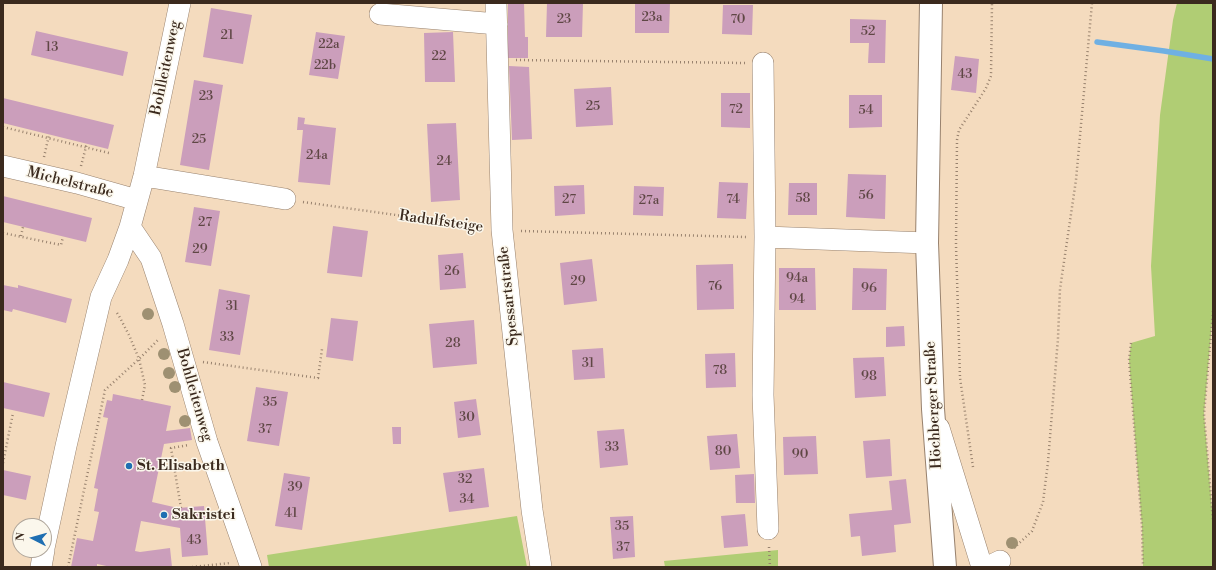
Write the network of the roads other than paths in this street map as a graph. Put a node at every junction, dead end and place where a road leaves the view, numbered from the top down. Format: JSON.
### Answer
{"nodes":[{"id":1,"x":180,"y":3,"type":"edge"},
{"id":2,"x":496,"y":3,"type":"edge"},
{"id":3,"x":931,"y":3,"type":"edge"},
{"id":4,"x":380,"y":14,"type":"dead end"},
{"id":5,"x":497,"y":24,"type":"junction"},
{"id":6,"x":763,"y":63,"type":"road end"},
{"id":7,"x":3,"y":166,"type":"edge"},
{"id":8,"x":144,"y":176,"type":"junction"},
{"id":9,"x":285,"y":199,"type":"road end"},
{"id":10,"x":137,"y":200,"type":"junction"},
{"id":11,"x":130,"y":227,"type":"junction"},
{"id":12,"x":765,"y":238,"type":"junction"},
{"id":13,"x":927,"y":243,"type":"junction"},
{"id":14,"x":933,"y":409,"type":"junction"},
{"id":15,"x":51,"y":518,"type":"edge"},
{"id":16,"x":768,"y":529,"type":"dead end"},
{"id":17,"x":250,"y":563,"type":"edge"},
{"id":18,"x":990,"y":565,"type":"edge"},
{"id":19,"x":541,"y":567,"type":"edge"},
{"id":20,"x":945,"y":567,"type":"edge"}],
"edges":[{"from":1,"to":8,"type":"street","name":"Bohlleitenweg"},
{"from":2,"to":5,"type":"street","name":"Spessartstraße"},
{"from":3,"to":13,"type":"main road","name":"Höchberger Straße"},
{"from":4,"to":5,"type":"street"},
{"from":5,"to":19,"type":"street","name":"Spessartstraße"},
{"from":6,"to":12,"type":"street"},
{"from":7,"to":10,"type":"street","name":"Michelstraße"},
{"from":8,"to":9,"type":"street"},
{"from":8,"to":10,"type":"street","name":"Bohlleitenweg"},
{"from":10,"to":11,"type":"street","name":"Bohlleitenweg"},
{"from":11,"to":15,"type":"street","name":"Bohlleitenweg"},
{"from":11,"to":17,"type":"street","name":"Bohlleitenweg"},
{"from":12,"to":13,"type":"street"},
{"from":12,"to":16,"type":"street"},
{"from":13,"to":14,"type":"main road","name":"Höchberger Straße"},
{"from":14,"to":18,"type":"street"},
{"from":14,"to":20,"type":"main road","name":"Höchberger Straße"}]}
